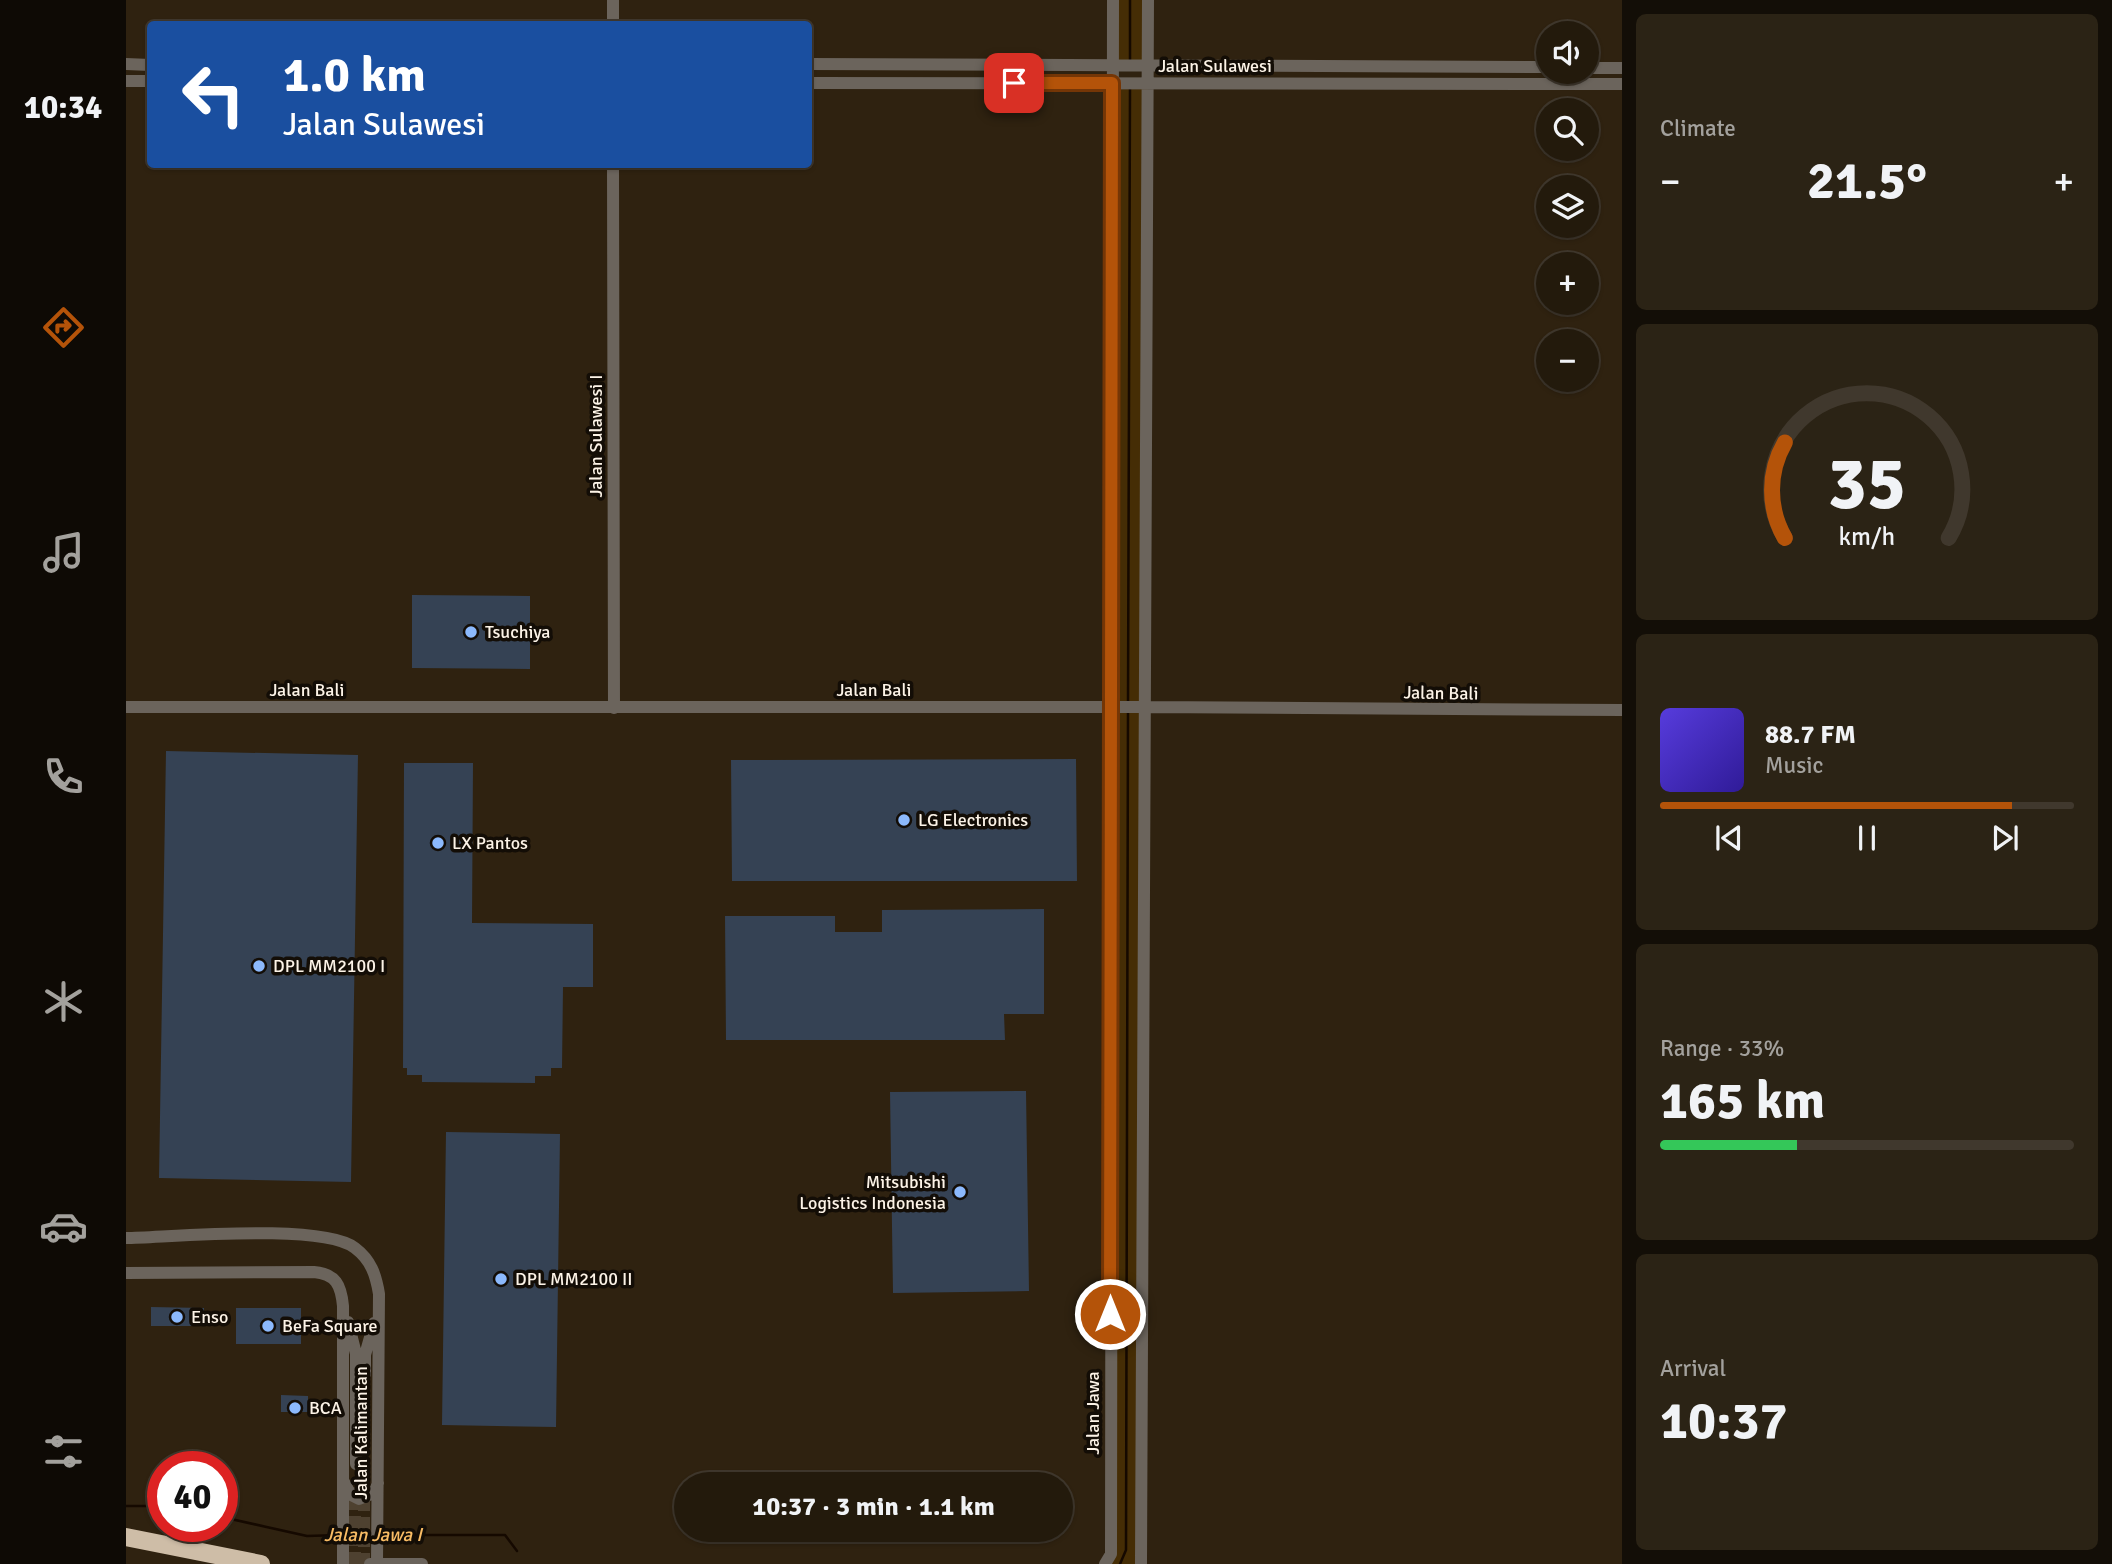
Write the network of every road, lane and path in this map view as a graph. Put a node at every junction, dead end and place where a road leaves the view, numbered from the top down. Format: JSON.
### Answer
{"nodes":[{"id":1,"x":613,"y":0,"type":"edge"},
{"id":2,"x":1113,"y":0,"type":"edge"},
{"id":3,"x":1148,"y":0,"type":"edge"},
{"id":4,"x":613,"y":21,"type":"edge"},
{"id":5,"x":126,"y":64,"type":"edge"},
{"id":6,"x":812,"y":64,"type":"edge"},
{"id":7,"x":147,"y":65,"type":"edge"},
{"id":8,"x":1116,"y":66,"type":"junction"},
{"id":9,"x":1144,"y":66,"type":"junction"},
{"id":10,"x":1536,"y":68,"type":"edge"},
{"id":11,"x":1599,"y":68,"type":"edge"},
{"id":12,"x":1622,"y":68,"type":"edge"},
{"id":13,"x":126,"y":81,"type":"edge"},
{"id":14,"x":147,"y":81,"type":"edge"},
{"id":15,"x":812,"y":83,"type":"edge"},
{"id":16,"x":1116,"y":84,"type":"junction"},
{"id":17,"x":1144,"y":84,"type":"junction"},
{"id":18,"x":1622,"y":84,"type":"edge"},
{"id":19,"x":613,"y":168,"type":"edge"},
{"id":20,"x":126,"y":707,"type":"edge"},
{"id":21,"x":1142,"y":707,"type":"junction"},
{"id":22,"x":614,"y":708,"type":"junction"},
{"id":23,"x":1116,"y":708,"type":"junction"},
{"id":24,"x":1622,"y":710,"type":"edge"},
{"id":25,"x":126,"y":1238,"type":"edge"},
{"id":26,"x":126,"y":1273,"type":"edge"},
{"id":27,"x":343,"y":1306,"type":"junction"},
{"id":28,"x":378,"y":1306,"type":"junction"},
{"id":29,"x":343,"y":1478,"type":"junction"},
{"id":30,"x":379,"y":1479,"type":"junction"},
{"id":31,"x":126,"y":1536,"type":"edge"},
{"id":32,"x":147,"y":1540,"type":"edge"},
{"id":33,"x":150,"y":1542,"type":"edge"},
{"id":34,"x":158,"y":1542,"type":"edge"},
{"id":35,"x":126,"y":1549,"type":"edge"},
{"id":36,"x":261,"y":1564,"type":"edge"},
{"id":37,"x":344,"y":1564,"type":"edge"},
{"id":38,"x":373,"y":1564,"type":"edge"},
{"id":39,"x":422,"y":1564,"type":"edge"},
{"id":40,"x":1105,"y":1564,"type":"edge"},
{"id":41,"x":1141,"y":1564,"type":"edge"}],
"edges":[{"from":1,"to":4,"type":"street"},
{"from":2,"to":8,"type":"street","name":"Jalan Jawa"},
{"from":3,"to":9,"type":"street"},
{"from":5,"to":7,"type":"street"},
{"from":6,"to":8,"type":"street","name":"Jalan Sulawesi"},
{"from":8,"to":9,"type":"street","name":"Jalan Sulawesi"},
{"from":8,"to":16,"type":"street","name":"Jalan Jawa"},
{"from":9,"to":10,"type":"street","name":"Jalan Sulawesi"},
{"from":9,"to":17,"type":"street"},
{"from":11,"to":12,"type":"street"},
{"from":13,"to":14,"type":"street"},
{"from":15,"to":16,"type":"street","name":"Jalan Sulawesi"},
{"from":16,"to":17,"type":"street","name":"Jalan Sulawesi"},
{"from":16,"to":23,"type":"street","name":"Jalan Jawa"},
{"from":17,"to":18,"type":"street","name":"Jalan Sulawesi"},
{"from":17,"to":21,"type":"street"},
{"from":19,"to":22,"type":"street","name":"Jalan Sulawesi I"},
{"from":20,"to":22,"type":"street","name":"Jalan Bali"},
{"from":21,"to":23,"type":"street","name":"Jalan Bali"},
{"from":21,"to":24,"type":"street","name":"Jalan Bali"},
{"from":21,"to":41,"type":"street"},
{"from":22,"to":23,"type":"street","name":"Jalan Bali"},
{"from":23,"to":40,"type":"street","name":"Jalan Jawa"},
{"from":25,"to":28,"type":"street","name":"Jalan Kalimantan"},
{"from":26,"to":27,"type":"street","name":"Jalan Kalimantan"},
{"from":27,"to":28,"type":"street"},
{"from":27,"to":29,"type":"street","name":"Jalan Kalimantan"},
{"from":28,"to":30,"type":"street","name":"Jalan Kalimantan"},
{"from":29,"to":30,"type":"street"},
{"from":29,"to":37,"type":"street","name":"Jalan Kalimantan"},
{"from":30,"to":38,"type":"street","name":"Jalan Kalimantan"},
{"from":31,"to":32,"type":"highway"},
{"from":33,"to":35,"type":"highway"},
{"from":34,"to":36,"type":"highway"},
{"from":38,"to":39,"type":"street"}]}
